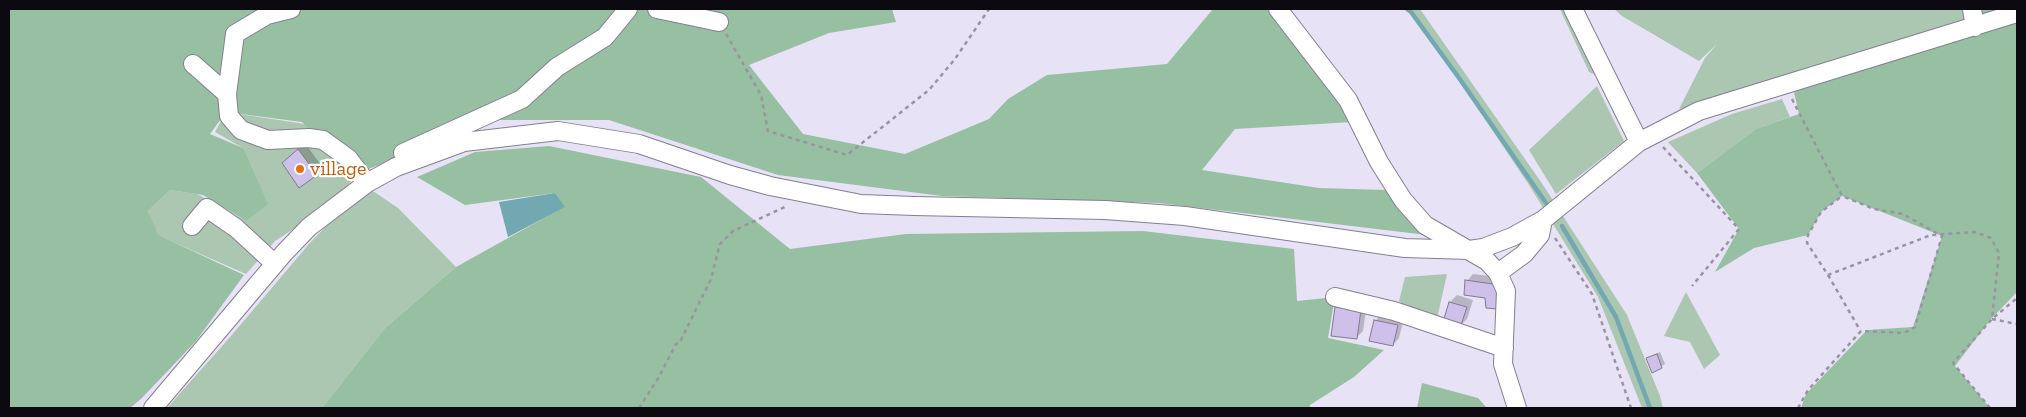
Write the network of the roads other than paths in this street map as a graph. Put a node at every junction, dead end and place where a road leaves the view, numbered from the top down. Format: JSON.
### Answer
{"nodes":[{"id":1,"x":291,"y":9,"type":"edge"},
{"id":2,"x":628,"y":9,"type":"edge"},
{"id":3,"x":658,"y":9,"type":"edge"},
{"id":4,"x":1278,"y":9,"type":"edge"},
{"id":5,"x":1573,"y":9,"type":"edge"},
{"id":6,"x":1972,"y":9,"type":"edge"},
{"id":7,"x":2017,"y":14,"type":"edge"},
{"id":8,"x":714,"y":15,"type":"edge"},
{"id":9,"x":1975,"y":27,"type":"junction"},
{"id":10,"x":193,"y":64,"type":"dead end"},
{"id":11,"x":226,"y":94,"type":"junction"},
{"id":12,"x":1645,"y":139,"type":"junction"},
{"id":13,"x":396,"y":167,"type":"junction"},
{"id":14,"x":367,"y":183,"type":"junction"},
{"id":15,"x":1543,"y":220,"type":"junction"},
{"id":16,"x":192,"y":226,"type":"dead end"},
{"id":17,"x":1469,"y":250,"type":"junction"},
{"id":18,"x":274,"y":264,"type":"junction"},
{"id":19,"x":1498,"y":274,"type":"junction"},
{"id":20,"x":1335,"y":297,"type":"dead end"},
{"id":21,"x":1504,"y":348,"type":"junction"},
{"id":22,"x":152,"y":408,"type":"edge"},
{"id":23,"x":1517,"y":408,"type":"edge"}],
"edges":[{"from":1,"to":11,"type":"street"},
{"from":2,"to":13,"type":"street"},
{"from":3,"to":8,"type":"street"},
{"from":4,"to":17,"type":"street"},
{"from":5,"to":12,"type":"street"},
{"from":6,"to":9,"type":"street"},
{"from":7,"to":9,"type":"street"},
{"from":9,"to":12,"type":"street"},
{"from":10,"to":11,"type":"street"},
{"from":11,"to":14,"type":"street"},
{"from":12,"to":15,"type":"street"},
{"from":13,"to":14,"type":"street"},
{"from":13,"to":17,"type":"street"},
{"from":14,"to":18,"type":"street"},
{"from":15,"to":17,"type":"street"},
{"from":15,"to":19,"type":"street"},
{"from":16,"to":18,"type":"street"},
{"from":17,"to":19,"type":"street"},
{"from":18,"to":22,"type":"street"},
{"from":19,"to":21,"type":"street"},
{"from":20,"to":21,"type":"street"},
{"from":21,"to":23,"type":"street"}]}
